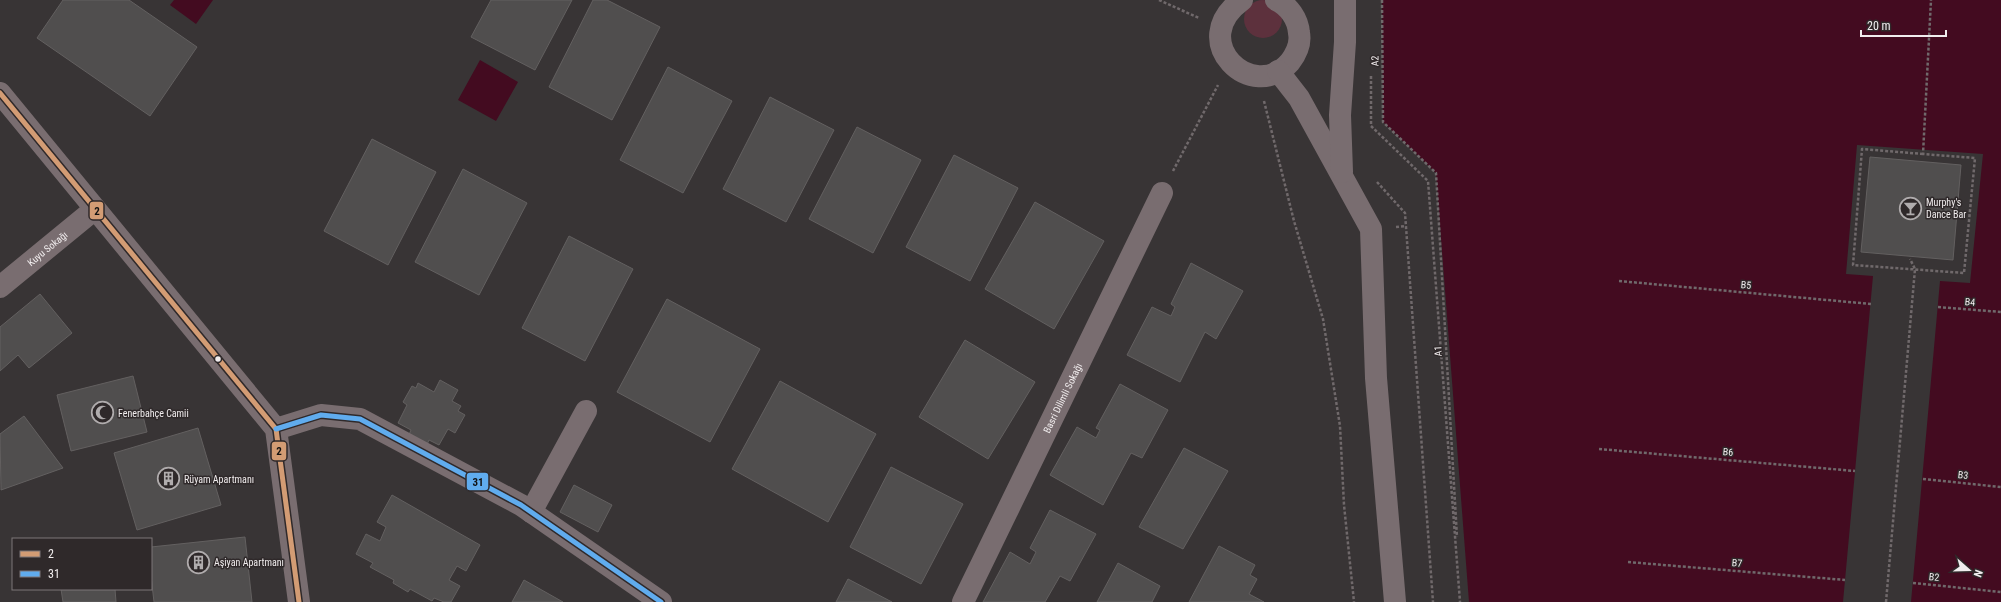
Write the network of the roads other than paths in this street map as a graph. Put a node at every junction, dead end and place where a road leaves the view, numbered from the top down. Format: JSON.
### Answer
{"nodes":[{"id":1,"x":1276,"y":0,"type":"edge"},
{"id":2,"x":1345,"y":0,"type":"edge"},
{"id":3,"x":1231,"y":2,"type":"edge"},
{"id":4,"x":1278,"y":71,"type":"junction"},
{"id":5,"x":0,"y":93,"type":"edge"},
{"id":6,"x":1342,"y":177,"type":"junction"},
{"id":7,"x":1162,"y":193,"type":"road end"},
{"id":8,"x":95,"y":209,"type":"junction"},
{"id":9,"x":0,"y":287,"type":"edge"},
{"id":10,"x":586,"y":411,"type":"dead end"},
{"id":11,"x":276,"y":429,"type":"junction"},
{"id":12,"x":531,"y":512,"type":"junction"},
{"id":13,"x":299,"y":602,"type":"edge"},
{"id":14,"x":662,"y":602,"type":"edge"},
{"id":15,"x":963,"y":602,"type":"edge"},
{"id":16,"x":1395,"y":602,"type":"edge"}],
"edges":[{"from":1,"to":4,"type":"street"},
{"from":2,"to":6,"type":"street"},
{"from":3,"to":4,"type":"street"},
{"from":4,"to":6,"type":"street"},
{"from":5,"to":8,"type":"street"},
{"from":6,"to":16,"type":"street"},
{"from":7,"to":15,"type":"street","name":"Basri Dilimli Sokağı"},
{"from":8,"to":9,"type":"street","name":"Kuyu Sokağı"},
{"from":8,"to":11,"type":"street"},
{"from":10,"to":12,"type":"street"},
{"from":11,"to":12,"type":"street"},
{"from":11,"to":13,"type":"street"},
{"from":12,"to":14,"type":"street"}]}
